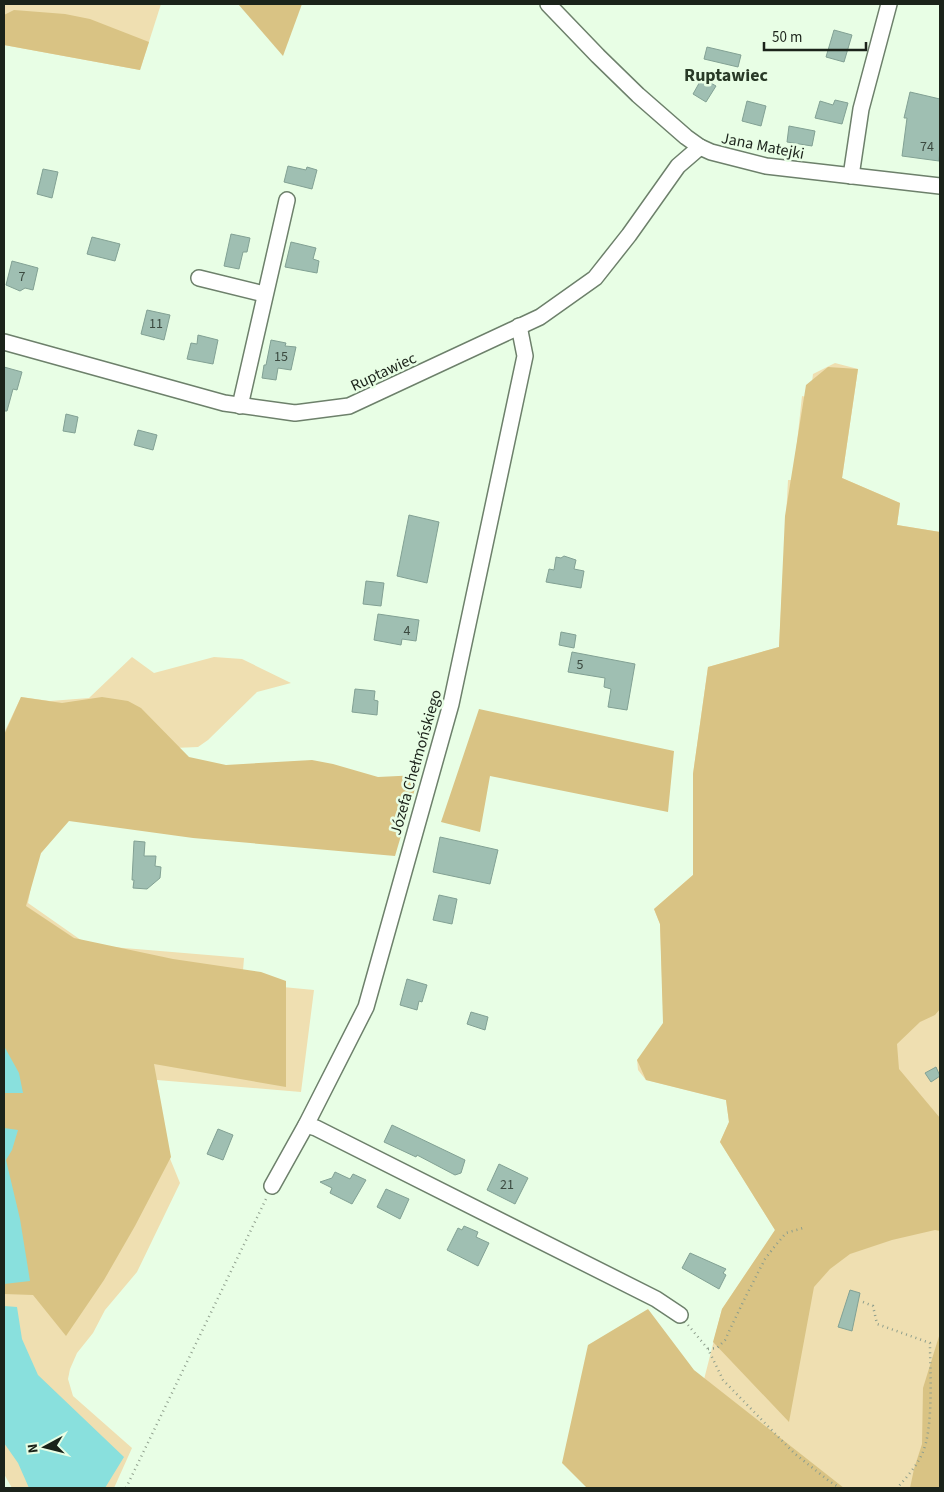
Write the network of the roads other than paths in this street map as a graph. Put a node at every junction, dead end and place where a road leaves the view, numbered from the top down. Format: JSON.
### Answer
{"nodes":[{"id":1,"x":548,"y":4,"type":"edge"},
{"id":2,"x":889,"y":4,"type":"edge"},
{"id":3,"x":700,"y":147,"type":"junction"},
{"id":4,"x":851,"y":176,"type":"junction"},
{"id":5,"x":940,"y":186,"type":"edge"},
{"id":6,"x":287,"y":200,"type":"dead end"},
{"id":7,"x":199,"y":278,"type":"dead end"},
{"id":8,"x":264,"y":294,"type":"junction"},
{"id":9,"x":519,"y":326,"type":"junction"},
{"id":10,"x":4,"y":342,"type":"edge"},
{"id":11,"x":240,"y":406,"type":"junction"},
{"id":12,"x":306,"y":1125,"type":"junction"},
{"id":13,"x":273,"y":1185,"type":"road end"},
{"id":14,"x":680,"y":1315,"type":"road end"}],
"edges":[{"from":1,"to":3,"type":"street","name":"Jana Matejki"},
{"from":2,"to":4,"type":"street"},
{"from":3,"to":4,"type":"street","name":"Jana Matejki"},
{"from":3,"to":9,"type":"street","name":"Ruptawiec"},
{"from":4,"to":5,"type":"street","name":"Jana Matejki"},
{"from":6,"to":8,"type":"street"},
{"from":7,"to":8,"type":"street"},
{"from":8,"to":11,"type":"street"},
{"from":9,"to":11,"type":"street","name":"Ruptawiec"},
{"from":9,"to":12,"type":"street","name":"Józefa Chełmońskiego"},
{"from":10,"to":11,"type":"street","name":"Ruptawiec"},
{"from":12,"to":13,"type":"street","name":"Józefa Chełmońskiego"},
{"from":12,"to":14,"type":"street"}]}
